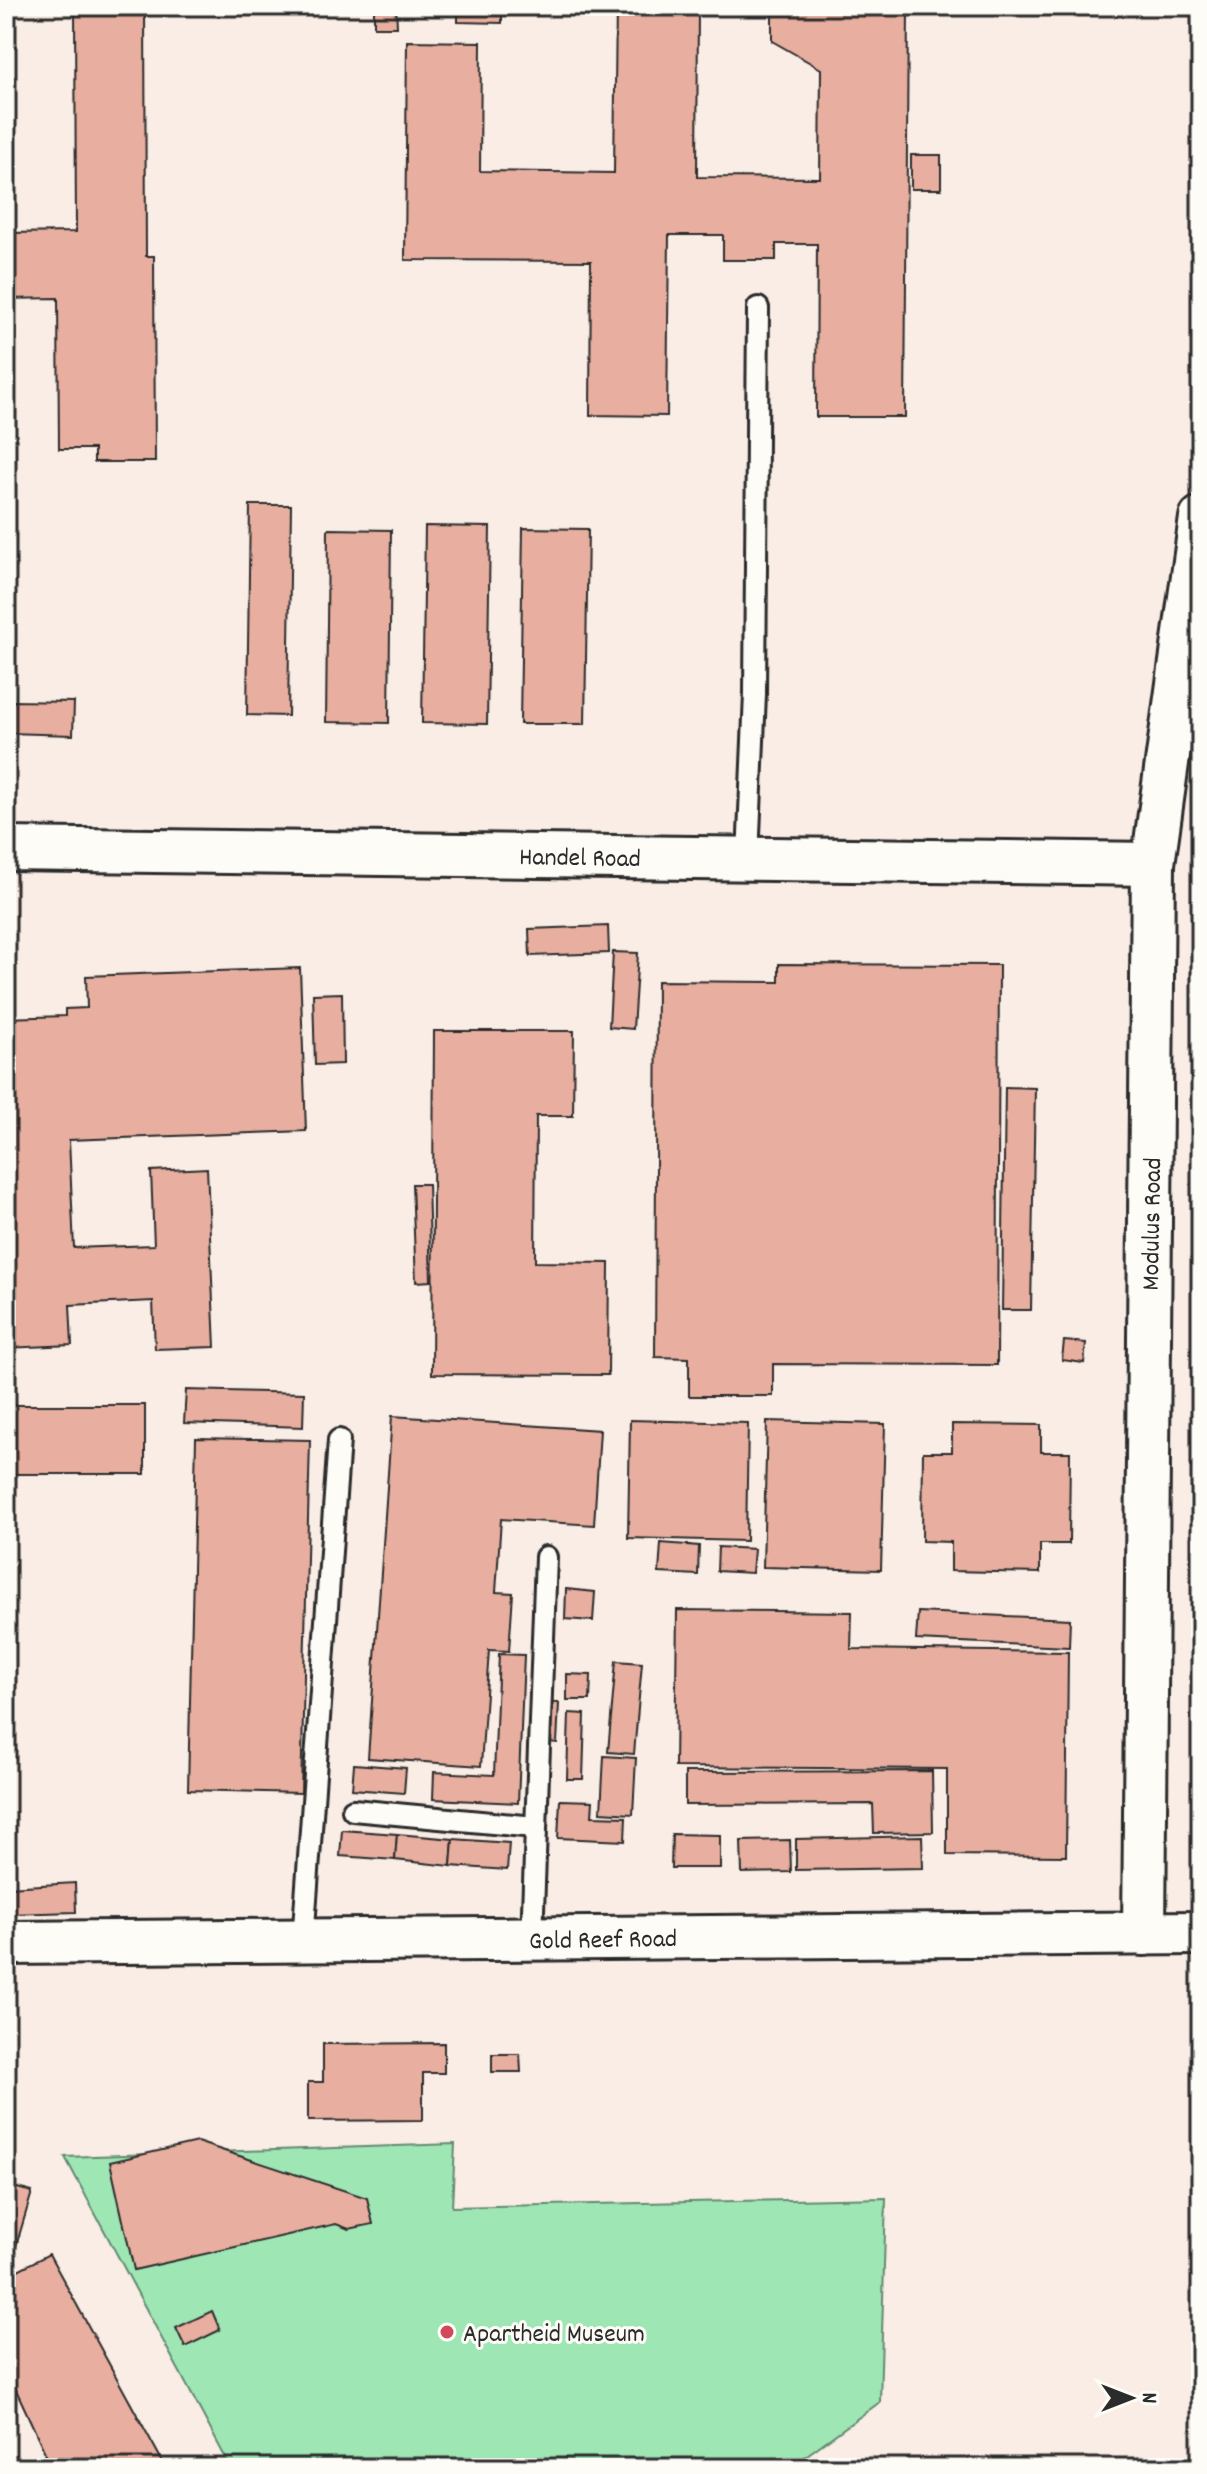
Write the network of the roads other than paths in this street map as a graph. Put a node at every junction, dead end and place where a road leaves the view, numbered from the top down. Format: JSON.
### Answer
{"nodes":[{"id":1,"x":758,"y":308,"type":"dead end"},
{"id":2,"x":1201,"y":518,"type":"edge"},
{"id":3,"x":6,"y":849,"type":"edge"},
{"id":4,"x":748,"y":858,"type":"junction"},
{"id":5,"x":1153,"y":864,"type":"junction"},
{"id":6,"x":339,"y":1440,"type":"dead end"},
{"id":7,"x":546,"y":1557,"type":"dead end"},
{"id":8,"x":353,"y":1810,"type":"dead end"},
{"id":9,"x":535,"y":1827,"type":"junction"},
{"id":10,"x":1201,"y":1933,"type":"edge"},
{"id":11,"x":1144,"y":1934,"type":"junction"},
{"id":12,"x":532,"y":1938,"type":"junction"},
{"id":13,"x":303,"y":1941,"type":"junction"},
{"id":14,"x":6,"y":1943,"type":"edge"}],
"edges":[{"from":1,"to":4,"type":"lane"},
{"from":2,"to":5,"type":"street","name":"Modulus Road"},
{"from":3,"to":4,"type":"street","name":"Handel Road"},
{"from":4,"to":5,"type":"street","name":"Handel Road"},
{"from":5,"to":11,"type":"street","name":"Modulus Road"},
{"from":6,"to":13,"type":"lane"},
{"from":7,"to":9,"type":"lane"},
{"from":8,"to":9,"type":"lane"},
{"from":9,"to":12,"type":"lane"},
{"from":10,"to":11,"type":"street","name":"Gold Reef Road"},
{"from":11,"to":12,"type":"street","name":"Gold Reef Road"},
{"from":12,"to":13,"type":"street","name":"Gold Reef Road"},
{"from":13,"to":14,"type":"street","name":"Gold Reef Road"}]}
